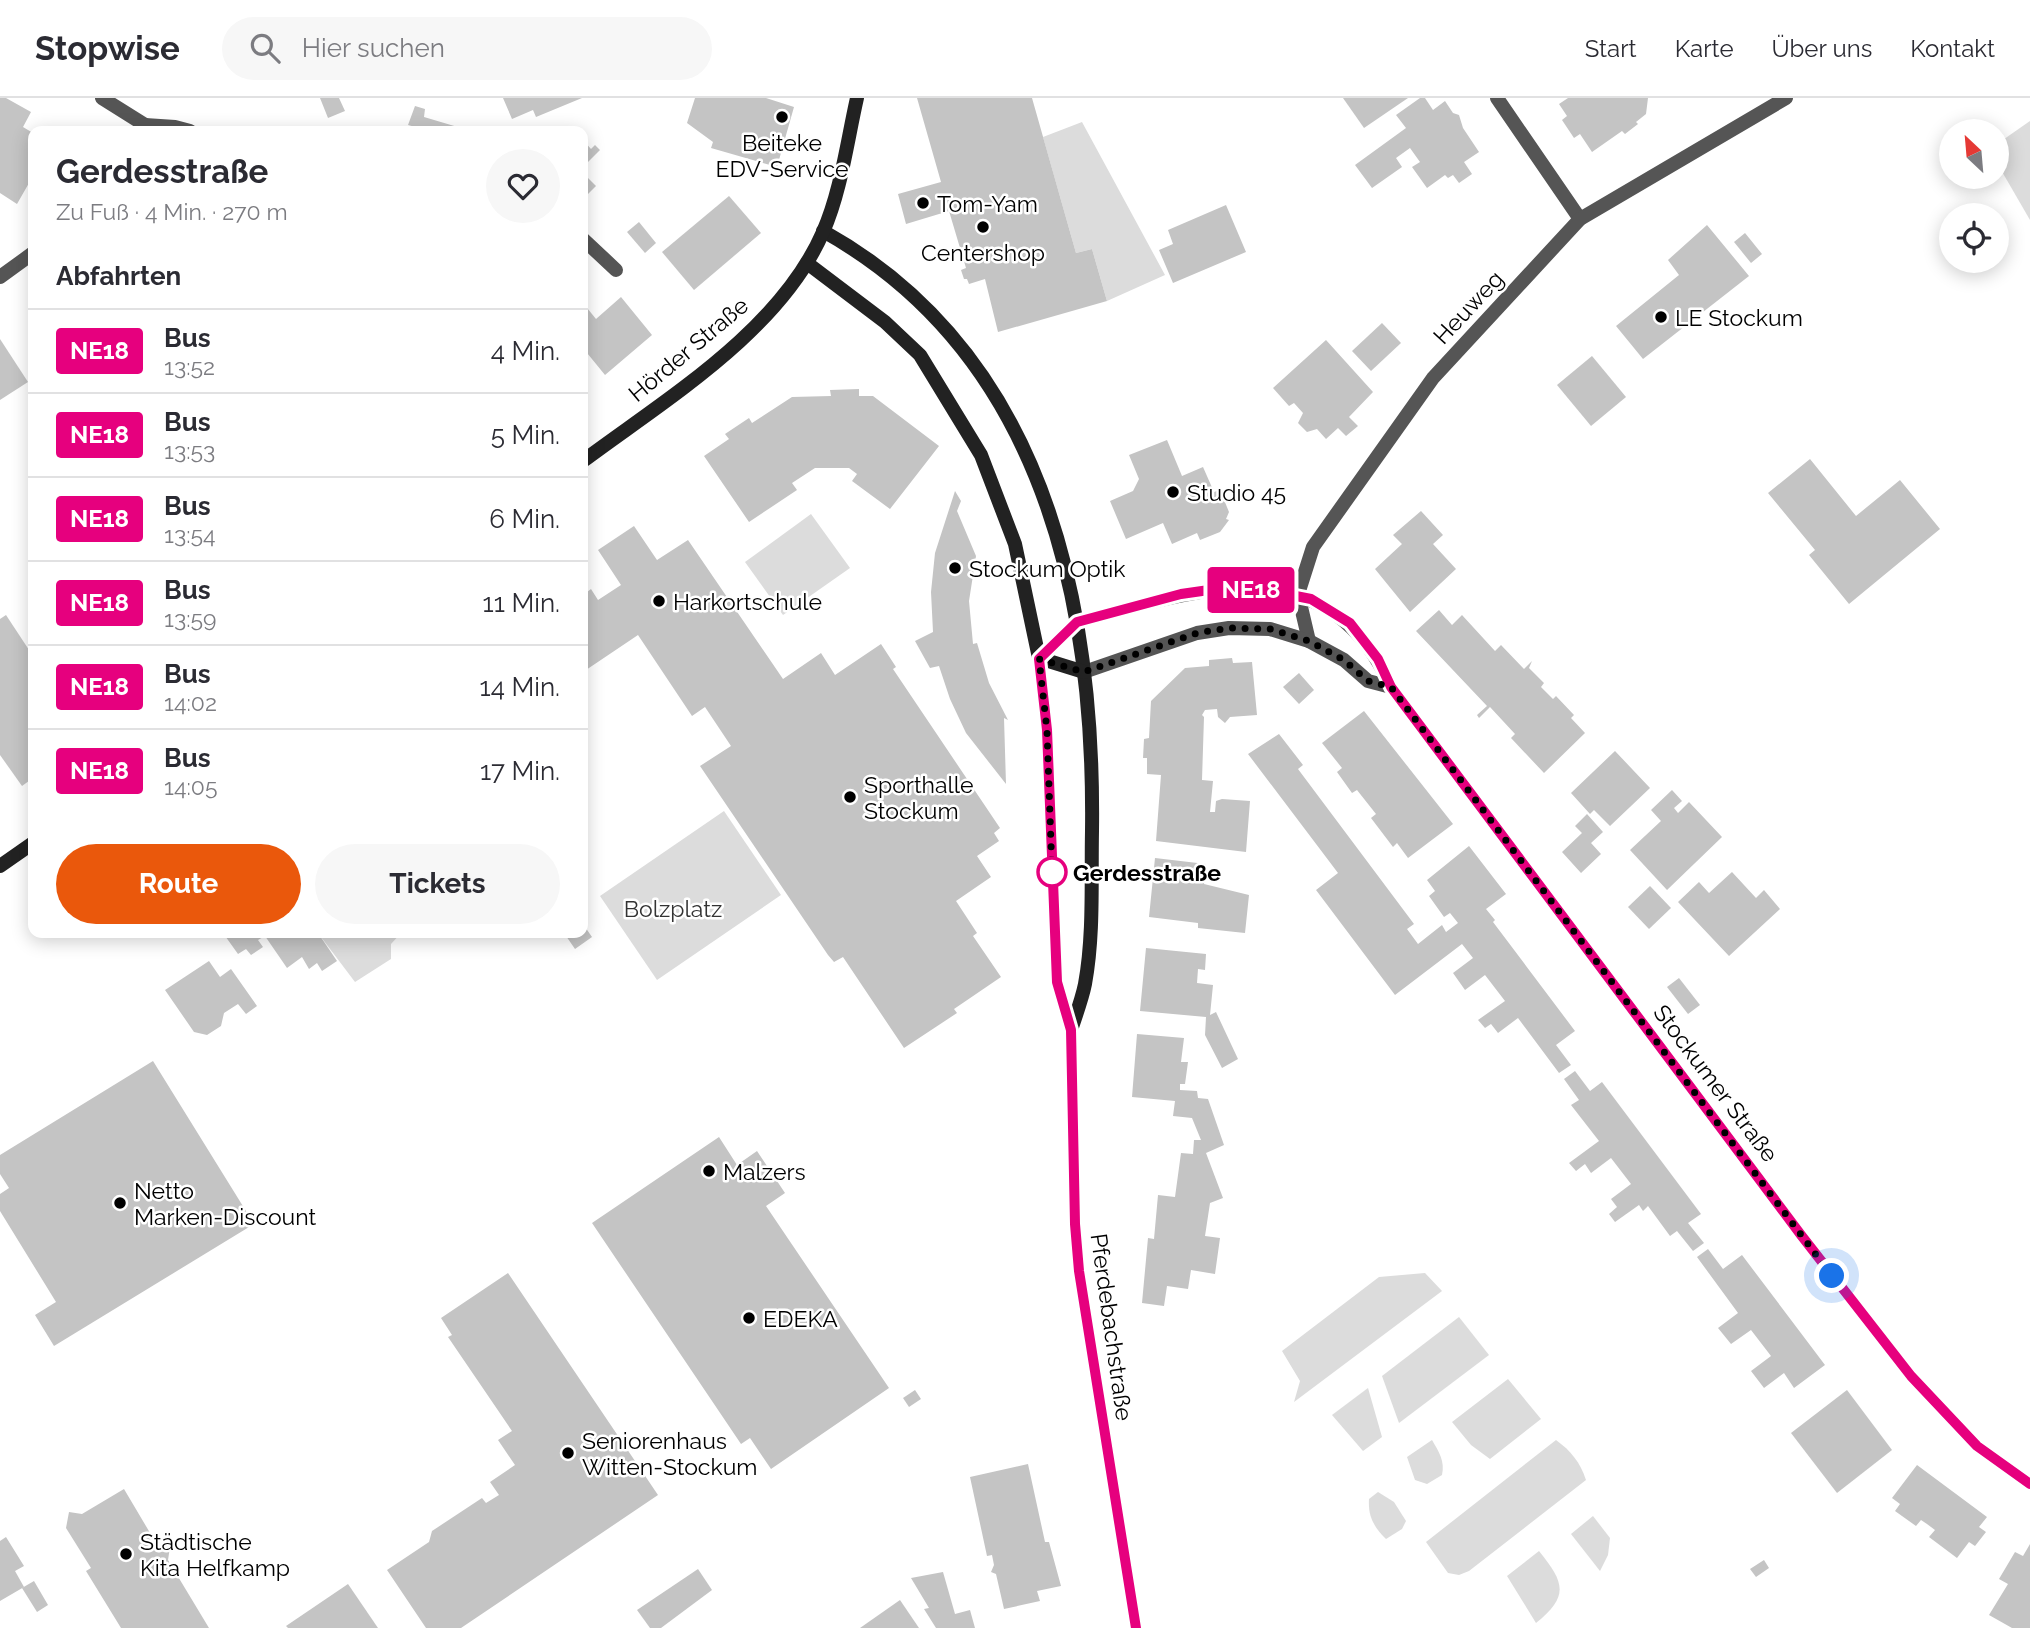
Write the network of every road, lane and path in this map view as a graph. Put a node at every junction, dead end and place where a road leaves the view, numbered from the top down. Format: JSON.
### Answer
{"nodes":[{"id":1,"x":102,"y":98,"type":"edge"},
{"id":2,"x":857,"y":98,"type":"edge"},
{"id":3,"x":1497,"y":98,"type":"edge"},
{"id":4,"x":1786,"y":98,"type":"edge"},
{"id":5,"x":142,"y":126,"type":"edge"},
{"id":6,"x":1580,"y":219,"type":"junction"},
{"id":7,"x":823,"y":231,"type":"junction"},
{"id":8,"x":588,"y":244,"type":"edge"},
{"id":9,"x":28,"y":257,"type":"edge"},
{"id":10,"x":807,"y":263,"type":"junction"},
{"id":11,"x":616,"y":270,"type":"dead end"},
{"id":12,"x":0,"y":277,"type":"edge"},
{"id":13,"x":588,"y":457,"type":"edge"},
{"id":14,"x":1298,"y":594,"type":"junction"},
{"id":15,"x":1077,"y":622,"type":"junction"},
{"id":16,"x":1309,"y":641,"type":"junction"},
{"id":17,"x":1039,"y":659,"type":"junction"},
{"id":18,"x":1084,"y":672,"type":"junction"},
{"id":19,"x":1391,"y":687,"type":"junction"},
{"id":20,"x":28,"y":846,"type":"edge"},
{"id":21,"x":0,"y":866,"type":"edge"},
{"id":22,"x":1071,"y":1030,"type":"junction"},
{"id":23,"x":2030,"y":1484,"type":"edge"},
{"id":24,"x":1136,"y":1628,"type":"edge"}],
"edges":[{"from":1,"to":5,"type":"street"},
{"from":2,"to":7,"type":"main road","name":"Hörder Straße"},
{"from":3,"to":6,"type":"street"},
{"from":4,"to":6,"type":"street","name":"Heuweg"},
{"from":6,"to":14,"type":"street","name":"Heuweg"},
{"from":7,"to":10,"type":"main road","name":"Hörder Straße"},
{"from":7,"to":15,"type":"main road","name":"Pferdebachstraße"},
{"from":8,"to":11,"type":"street"},
{"from":9,"to":12,"type":"street"},
{"from":10,"to":13,"type":"main road","name":"Hörder Straße"},
{"from":10,"to":17,"type":"main road","name":"Pferdebachstraße"},
{"from":14,"to":15,"type":"street","name":"Stockumer Straße"},
{"from":14,"to":16,"type":"street"},
{"from":14,"to":19,"type":"street","name":"Stockumer Straße"},
{"from":15,"to":17,"type":"main road"},
{"from":15,"to":18,"type":"main road","name":"Pferdebachstraße"},
{"from":16,"to":18,"type":"street"},
{"from":16,"to":19,"type":"street"},
{"from":17,"to":18,"type":"main road"},
{"from":17,"to":22,"type":"main road","name":"Pferdebachstraße"},
{"from":18,"to":22,"type":"main road","name":"Pferdebachstraße"},
{"from":19,"to":23,"type":"street","name":"Stockumer Straße"},
{"from":20,"to":21,"type":"main road"},
{"from":22,"to":24,"type":"main road","name":"Pferdebachstraße"}]}
